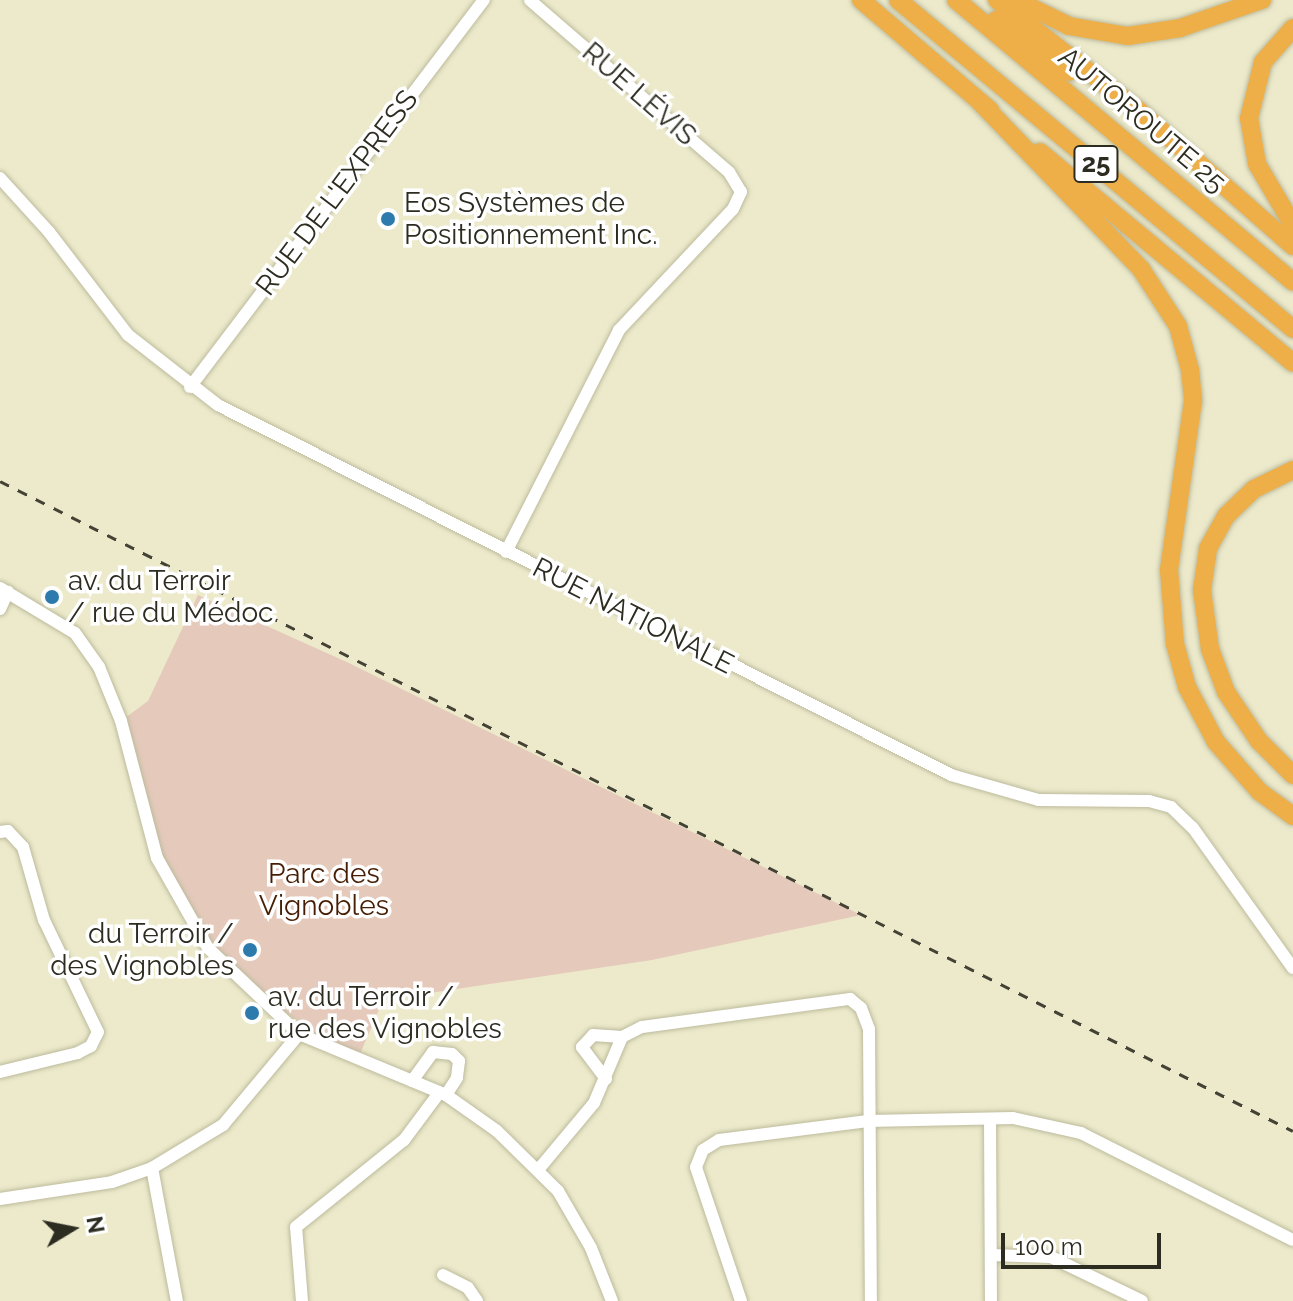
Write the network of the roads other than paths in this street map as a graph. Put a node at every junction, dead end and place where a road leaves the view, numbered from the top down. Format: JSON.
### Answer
{"nodes":[{"id":1,"x":484,"y":0,"type":"edge"},
{"id":2,"x":530,"y":0,"type":"edge"},
{"id":3,"x":861,"y":0,"type":"edge"},
{"id":4,"x":898,"y":0,"type":"edge"},
{"id":5,"x":956,"y":0,"type":"edge"},
{"id":6,"x":968,"y":0,"type":"edge"},
{"id":7,"x":997,"y":0,"type":"edge"},
{"id":8,"x":1016,"y":0,"type":"edge"},
{"id":9,"x":1262,"y":0,"type":"edge"},
{"id":10,"x":1293,"y":28,"type":"edge"},
{"id":11,"x":980,"y":102,"type":"junction"},
{"id":12,"x":0,"y":178,"type":"edge"},
{"id":13,"x":1257,"y":215,"type":"junction"},
{"id":14,"x":1293,"y":225,"type":"edge"},
{"id":15,"x":1293,"y":246,"type":"edge"},
{"id":16,"x":1293,"y":282,"type":"edge"},
{"id":17,"x":1293,"y":329,"type":"edge"},
{"id":18,"x":1293,"y":363,"type":"edge"},
{"id":19,"x":190,"y":387,"type":"junction"},
{"id":20,"x":1293,"y":470,"type":"edge"},
{"id":21,"x":506,"y":552,"type":"junction"},
{"id":22,"x":4,"y":590,"type":"edge"},
{"id":23,"x":0,"y":609,"type":"edge"},
{"id":24,"x":1293,"y":775,"type":"edge"},
{"id":25,"x":1293,"y":816,"type":"edge"},
{"id":26,"x":0,"y":832,"type":"edge"},
{"id":27,"x":1293,"y":968,"type":"edge"},
{"id":28,"x":299,"y":1034,"type":"junction"},
{"id":29,"x":622,"y":1037,"type":"junction"},
{"id":30,"x":0,"y":1072,"type":"edge"},
{"id":31,"x":606,"y":1079,"type":"junction"},
{"id":32,"x":412,"y":1081,"type":"junction"},
{"id":33,"x":442,"y":1094,"type":"junction"},
{"id":34,"x":990,"y":1119,"type":"junction"},
{"id":35,"x":868,"y":1121,"type":"junction"},
{"id":36,"x":152,"y":1168,"type":"junction"},
{"id":37,"x":538,"y":1170,"type":"junction"},
{"id":38,"x":0,"y":1199,"type":"edge"},
{"id":39,"x":1293,"y":1240,"type":"edge"},
{"id":40,"x":991,"y":1255,"type":"junction"},
{"id":41,"x":443,"y":1275,"type":"dead end"},
{"id":42,"x":1140,"y":1300,"type":"edge"},
{"id":43,"x":177,"y":1301,"type":"edge"},
{"id":44,"x":302,"y":1301,"type":"edge"},
{"id":45,"x":477,"y":1301,"type":"edge"},
{"id":46,"x":612,"y":1301,"type":"edge"},
{"id":47,"x":741,"y":1301,"type":"edge"},
{"id":48,"x":871,"y":1301,"type":"edge"},
{"id":49,"x":991,"y":1301,"type":"edge"}],
"edges":[{"from":1,"to":19,"type":"street","name":"RUE DE L'EXPRESS"},
{"from":2,"to":21,"type":"street","name":"RUE LÉVIS"},
{"from":3,"to":11,"type":"highway"},
{"from":4,"to":17,"type":"highway","number":"25"},
{"from":5,"to":16,"type":"highway","name":"AUTOROUTE 25","number":"25"},
{"from":6,"to":13,"type":"highway"},
{"from":7,"to":13,"type":"highway"},
{"from":8,"to":9,"type":"highway"},
{"from":10,"to":14,"type":"highway"},
{"from":11,"to":18,"type":"highway"},
{"from":11,"to":25,"type":"highway"},
{"from":12,"to":19,"type":"street","name":"RUE NATIONALE"},
{"from":13,"to":15,"type":"highway"},
{"from":19,"to":21,"type":"street","name":"RUE NATIONALE"},
{"from":20,"to":24,"type":"highway"},
{"from":21,"to":27,"type":"street","name":"RUE NATIONALE"},
{"from":22,"to":23,"type":"street"},
{"from":22,"to":28,"type":"street"},
{"from":26,"to":30,"type":"street"},
{"from":28,"to":32,"type":"street"},
{"from":28,"to":36,"type":"street"},
{"from":29,"to":31,"type":"street"},
{"from":29,"to":31,"type":"street"},
{"from":29,"to":35,"type":"street"},
{"from":31,"to":37,"type":"street"},
{"from":32,"to":33,"type":"street"},
{"from":32,"to":33,"type":"street"},
{"from":33,"to":37,"type":"street"},
{"from":33,"to":44,"type":"street"},
{"from":34,"to":35,"type":"street"},
{"from":34,"to":39,"type":"street"},
{"from":34,"to":40,"type":"street"},
{"from":35,"to":47,"type":"street"},
{"from":35,"to":48,"type":"street"},
{"from":36,"to":38,"type":"street"},
{"from":36,"to":43,"type":"street"},
{"from":37,"to":46,"type":"street"},
{"from":40,"to":42,"type":"street"},
{"from":40,"to":49,"type":"street"},
{"from":41,"to":45,"type":"street"}]}
